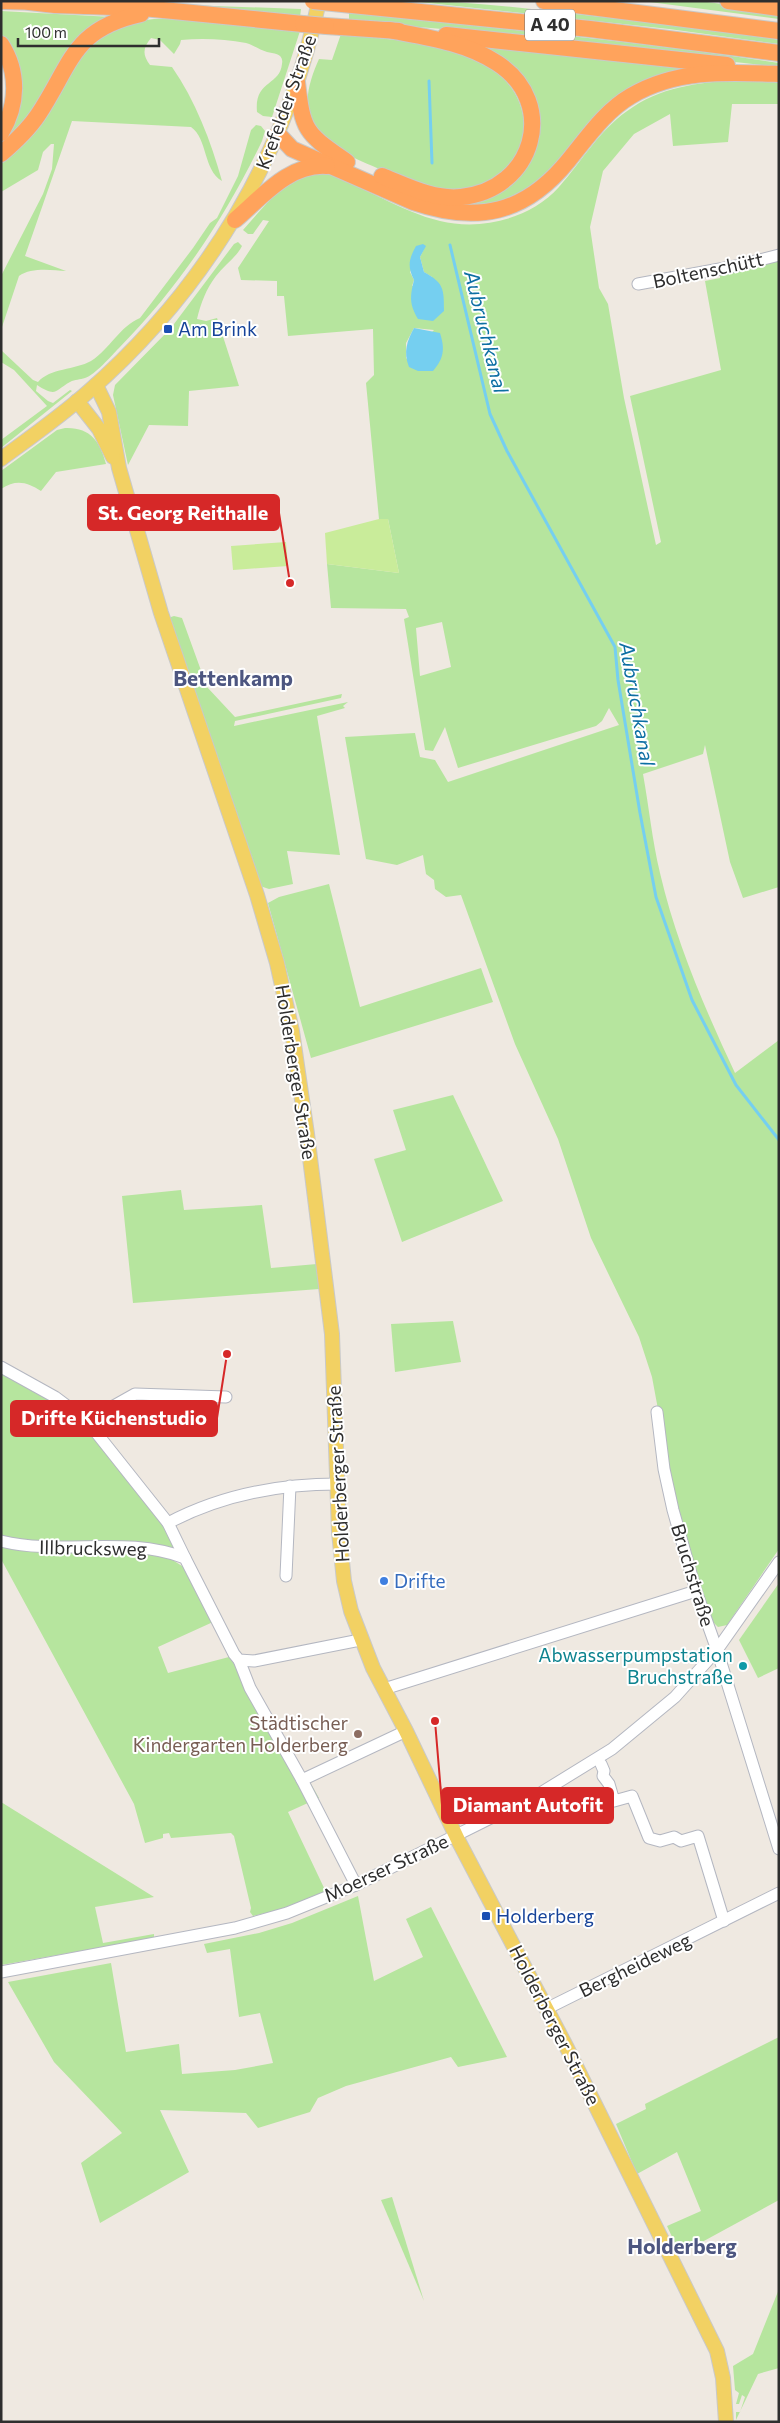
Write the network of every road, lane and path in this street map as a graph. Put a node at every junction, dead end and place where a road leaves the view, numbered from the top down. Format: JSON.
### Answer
{"nodes":[{"id":1,"x":155,"y":1,"type":"edge"},
{"id":2,"x":313,"y":1,"type":"edge"},
{"id":3,"x":319,"y":1,"type":"edge"},
{"id":4,"x":544,"y":1,"type":"edge"},
{"id":5,"x":728,"y":1,"type":"edge"},
{"id":6,"x":1,"y":2,"type":"edge"},
{"id":7,"x":29,"y":2,"type":"edge"},
{"id":8,"x":779,"y":8,"type":"edge"},
{"id":9,"x":200,"y":14,"type":"junction"},
{"id":10,"x":389,"y":30,"type":"junction"},
{"id":11,"x":779,"y":31,"type":"edge"},
{"id":12,"x":1,"y":44,"type":"edge"},
{"id":13,"x":779,"y":53,"type":"edge"},
{"id":14,"x":779,"y":73,"type":"edge"},
{"id":15,"x":297,"y":82,"type":"junction"},
{"id":16,"x":1,"y":133,"type":"edge"},
{"id":17,"x":278,"y":134,"type":"junction"},
{"id":18,"x":1,"y":154,"type":"edge"},
{"id":19,"x":347,"y":162,"type":"junction"},
{"id":20,"x":330,"y":166,"type":"junction"},
{"id":21,"x":235,"y":220,"type":"junction"},
{"id":22,"x":779,"y":255,"type":"edge"},
{"id":23,"x":638,"y":284,"type":"dead end"},
{"id":24,"x":96,"y":385,"type":"junction"},
{"id":25,"x":77,"y":401,"type":"junction"},
{"id":26,"x":1,"y":459,"type":"edge"},
{"id":27,"x":118,"y":468,"type":"junction"},
{"id":28,"x":1,"y":1367,"type":"edge"},
{"id":29,"x":226,"y":1397,"type":"dead end"},
{"id":30,"x":657,"y":1412,"type":"dead end"},
{"id":31,"x":87,"y":1421,"type":"junction"},
{"id":32,"x":338,"y":1484,"type":"junction"},
{"id":33,"x":290,"y":1486,"type":"junction"},
{"id":34,"x":168,"y":1523,"type":"junction"},
{"id":35,"x":1,"y":1541,"type":"edge"},
{"id":36,"x":186,"y":1558,"type":"junction"},
{"id":37,"x":779,"y":1562,"type":"edge"},
{"id":38,"x":286,"y":1576,"type":"dead end"},
{"id":39,"x":696,"y":1592,"type":"junction"},
{"id":40,"x":360,"y":1640,"type":"junction"},
{"id":41,"x":717,"y":1650,"type":"junction"},
{"id":42,"x":239,"y":1660,"type":"junction"},
{"id":43,"x":384,"y":1689,"type":"junction"},
{"id":44,"x":406,"y":1731,"type":"junction"},
{"id":45,"x":601,"y":1764,"type":"dead end"},
{"id":46,"x":302,"y":1780,"type":"junction"},
{"id":47,"x":456,"y":1835,"type":"junction"},
{"id":48,"x":779,"y":1849,"type":"edge"},
{"id":49,"x":356,"y":1885,"type":"junction"},
{"id":50,"x":779,"y":1893,"type":"edge"},
{"id":51,"x":724,"y":1920,"type":"junction"},
{"id":52,"x":1,"y":1972,"type":"edge"},
{"id":53,"x":546,"y":2009,"type":"junction"},
{"id":54,"x":726,"y":2422,"type":"edge"}],
"edges":[{"from":1,"to":7,"type":"highway"},
{"from":2,"to":13,"type":"highway","number":"A 40","bridge":true},
{"from":3,"to":15,"type":"main road","name":"Krefelder Straße"},
{"from":4,"to":11,"type":"highway","number":"A 40"},
{"from":5,"to":8,"type":"highway"},
{"from":6,"to":7,"type":"highway"},
{"from":7,"to":9,"type":"highway"},
{"from":9,"to":10,"type":"highway","bridge":true},
{"from":9,"to":18,"type":"highway"},
{"from":10,"to":14,"type":"highway"},
{"from":10,"to":19,"type":"highway"},
{"from":12,"to":16,"type":"highway"},
{"from":14,"to":20,"type":"highway"},
{"from":15,"to":17,"type":"main road","name":"Krefelder Straße"},
{"from":15,"to":19,"type":"highway"},
{"from":17,"to":19,"type":"highway"},
{"from":17,"to":20,"type":"highway"},
{"from":17,"to":21,"type":"main road","name":"Krefelder Straße"},
{"from":20,"to":21,"type":"highway"},
{"from":21,"to":24,"type":"main road","name":"Krefelder Straße"},
{"from":22,"to":23,"type":"street","name":"Boltenschütt"},
{"from":24,"to":25,"type":"main road","name":"Krefelder Straße"},
{"from":24,"to":27,"type":"main road","name":"Holderberger Straße"},
{"from":25,"to":26,"type":"main road","name":"Krefelder Straße"},
{"from":25,"to":27,"type":"main road","name":"Holderberger Straße"},
{"from":27,"to":32,"type":"main road","name":"Holderberger Straße"},
{"from":28,"to":31,"type":"street"},
{"from":29,"to":31,"type":"street"},
{"from":30,"to":39,"type":"street","name":"Bruchstraße"},
{"from":31,"to":34,"type":"street"},
{"from":32,"to":33,"type":"street"},
{"from":32,"to":40,"type":"main road","name":"Holderberger Straße"},
{"from":33,"to":34,"type":"street"},
{"from":33,"to":38,"type":"street"},
{"from":34,"to":36,"type":"street"},
{"from":35,"to":36,"type":"street","name":"Illbrucksweg"},
{"from":36,"to":42,"type":"street"},
{"from":37,"to":41,"type":"street","name":"Moerser Straße"},
{"from":39,"to":41,"type":"street","name":"Bruchstraße"},
{"from":39,"to":43,"type":"street"},
{"from":40,"to":42,"type":"street"},
{"from":40,"to":43,"type":"main road","name":"Holderberger Straße"},
{"from":41,"to":47,"type":"street","name":"Moerser Straße"},
{"from":41,"to":48,"type":"street","name":"Bruchstraße"},
{"from":42,"to":46,"type":"street"},
{"from":43,"to":44,"type":"main road","name":"Holderberger Straße"},
{"from":44,"to":46,"type":"street"},
{"from":44,"to":47,"type":"main road","name":"Holderberger Straße"},
{"from":45,"to":51,"type":"street"},
{"from":46,"to":49,"type":"street"},
{"from":47,"to":49,"type":"street","name":"Moerser Straße"},
{"from":47,"to":53,"type":"main road","name":"Holderberger Straße"},
{"from":49,"to":52,"type":"street","name":"Moerser Straße"},
{"from":50,"to":51,"type":"street","name":"Bergheideweg"},
{"from":51,"to":53,"type":"street","name":"Bergheideweg"},
{"from":53,"to":54,"type":"main road","name":"Holderberger Straße"}]}
